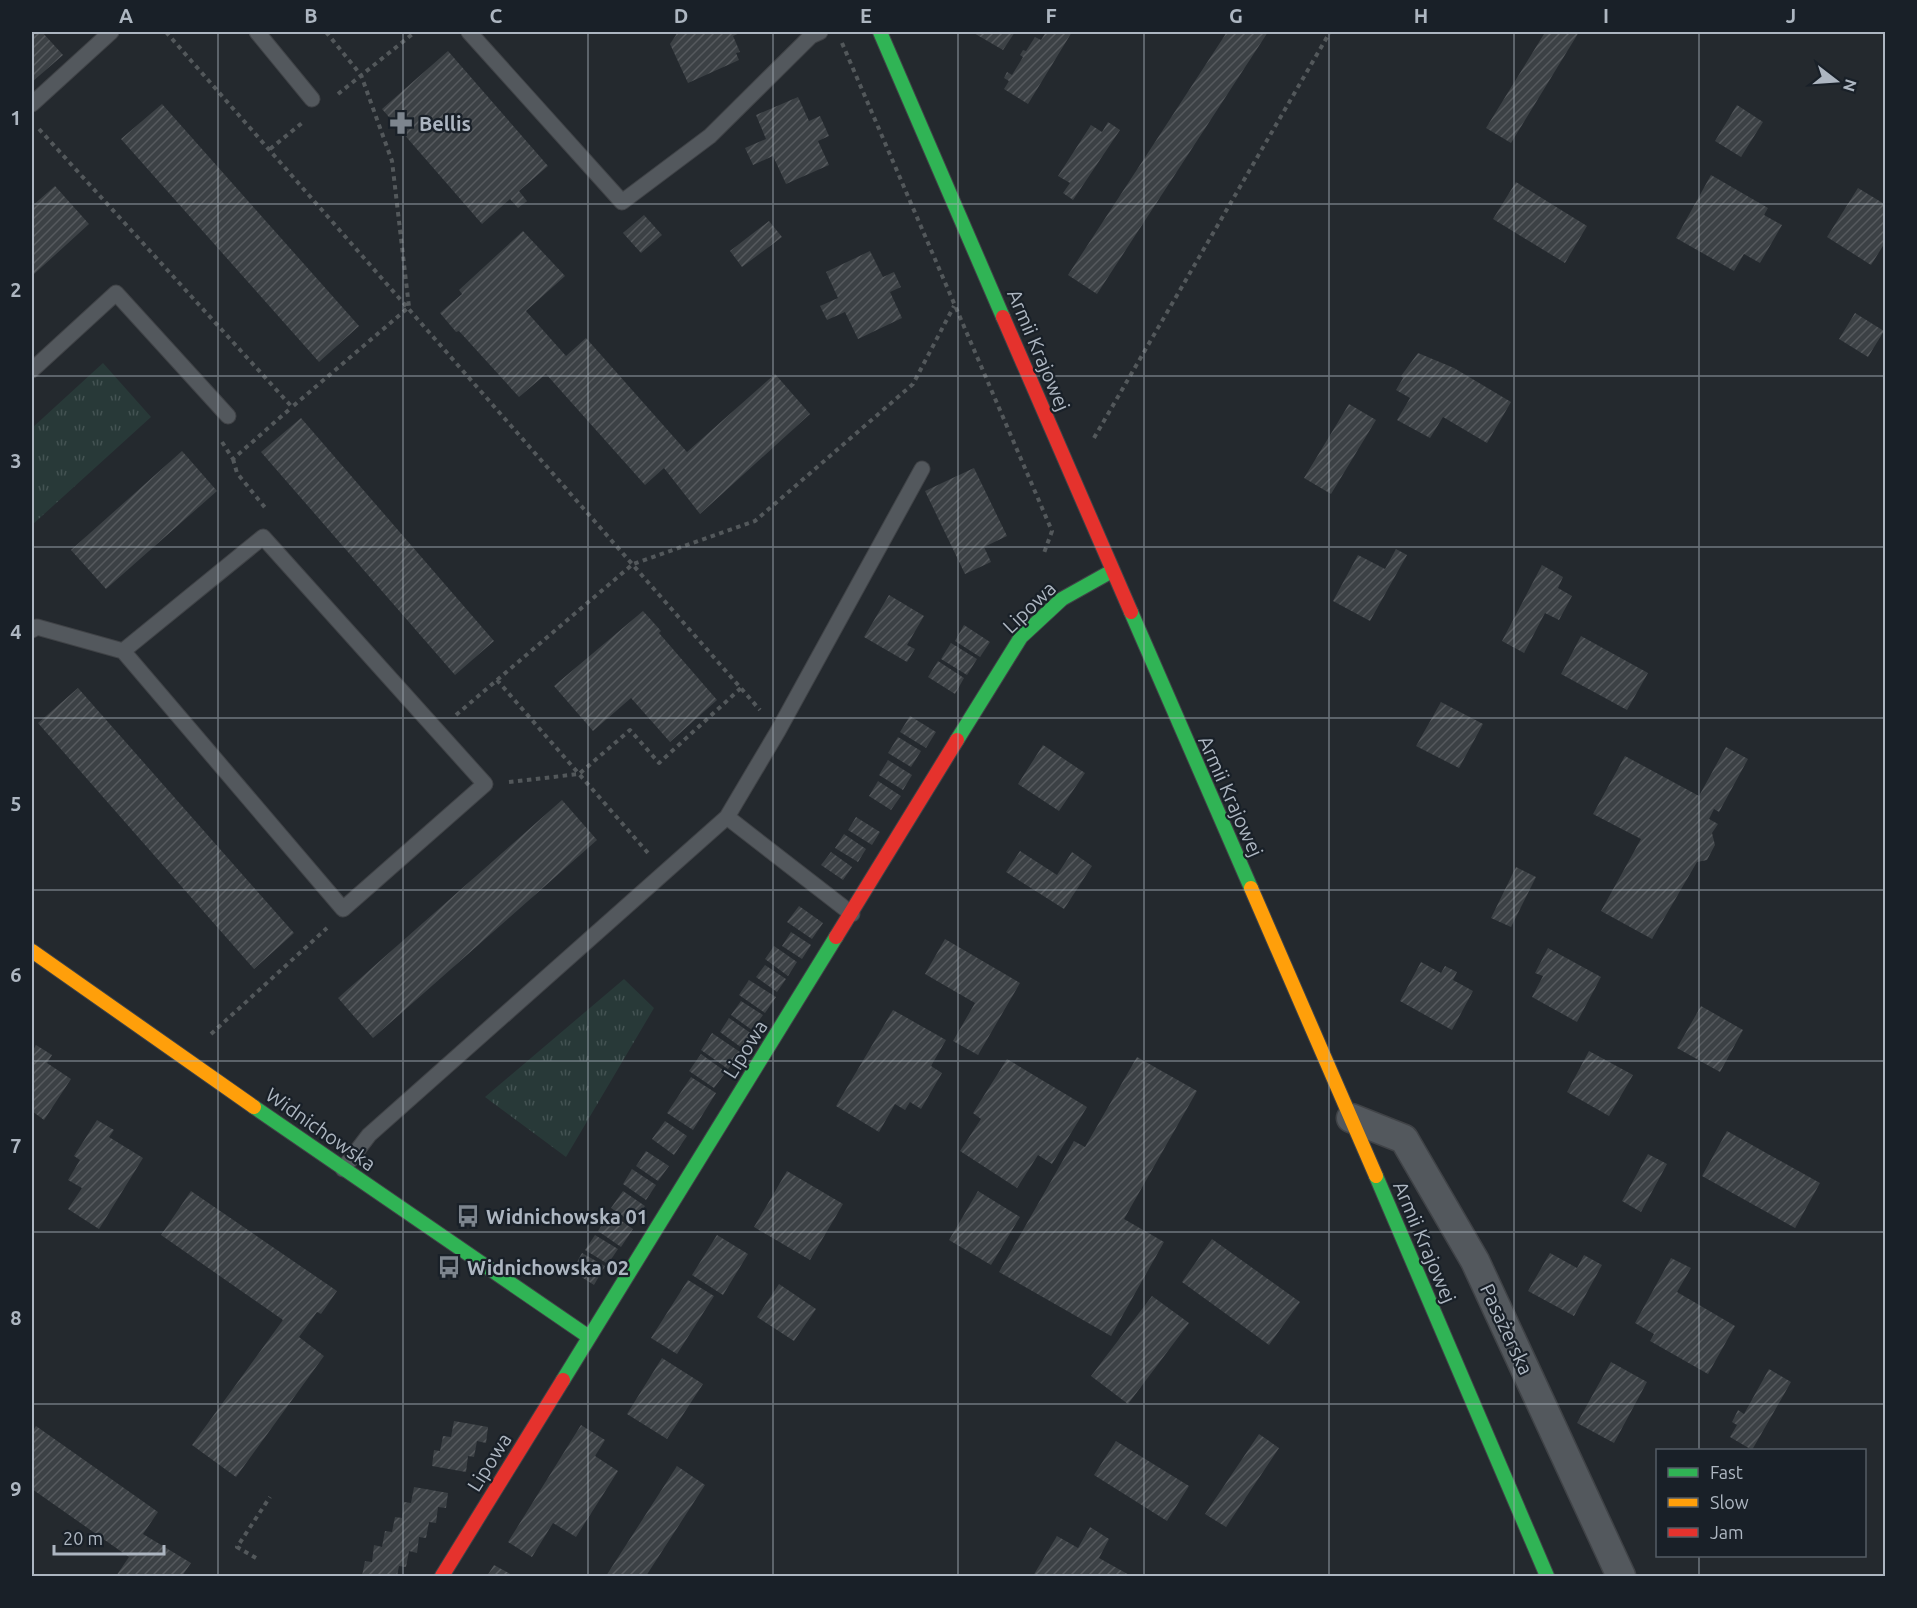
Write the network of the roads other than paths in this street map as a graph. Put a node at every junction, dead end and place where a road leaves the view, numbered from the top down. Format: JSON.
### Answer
{"nodes":[{"id":1,"x":111,"y":32,"type":"edge"},
{"id":2,"x":257,"y":32,"type":"edge"},
{"id":3,"x":470,"y":32,"type":"edge"},
{"id":4,"x":820,"y":32,"type":"edge"},
{"id":5,"x":880,"y":32,"type":"edge"},
{"id":6,"x":312,"y":99,"type":"dead end"},
{"id":7,"x":32,"y":104,"type":"edge"},
{"id":8,"x":32,"y":370,"type":"edge"},
{"id":9,"x":228,"y":417,"type":"dead end"},
{"id":10,"x":922,"y":469,"type":"dead end"},
{"id":11,"x":1112,"y":571,"type":"junction"},
{"id":12,"x":33,"y":626,"type":"edge"},
{"id":13,"x":123,"y":651,"type":"junction"},
{"id":14,"x":727,"y":817,"type":"junction"},
{"id":15,"x":852,"y":914,"type":"junction"},
{"id":16,"x":32,"y":951,"type":"edge"},
{"id":17,"x":1351,"y":1118,"type":"junction"},
{"id":18,"x":343,"y":1169,"type":"junction"},
{"id":19,"x":589,"y":1336,"type":"junction"},
{"id":20,"x":442,"y":1576,"type":"edge"},
{"id":21,"x":1547,"y":1576,"type":"edge"},
{"id":22,"x":1621,"y":1576,"type":"edge"}],
"edges":[{"from":1,"to":7,"type":"lane"},
{"from":2,"to":6,"type":"lane"},
{"from":3,"to":4,"type":"lane"},
{"from":5,"to":11,"type":"street","name":"Armii Krajowej"},
{"from":8,"to":9,"type":"lane"},
{"from":10,"to":14,"type":"lane"},
{"from":11,"to":15,"type":"street","name":"Lipowa"},
{"from":11,"to":17,"type":"street","name":"Armii Krajowej"},
{"from":12,"to":13,"type":"lane"},
{"from":13,"to":13,"type":"lane"},
{"from":14,"to":15,"type":"lane"},
{"from":14,"to":18,"type":"lane"},
{"from":15,"to":19,"type":"street","name":"Lipowa"},
{"from":16,"to":18,"type":"street","name":"Widnichowska"},
{"from":17,"to":21,"type":"street","name":"Armii Krajowej"},
{"from":17,"to":22,"type":"street","name":"Pasażerska"},
{"from":18,"to":19,"type":"street","name":"Widnichowska"},
{"from":19,"to":20,"type":"street","name":"Lipowa"}]}
